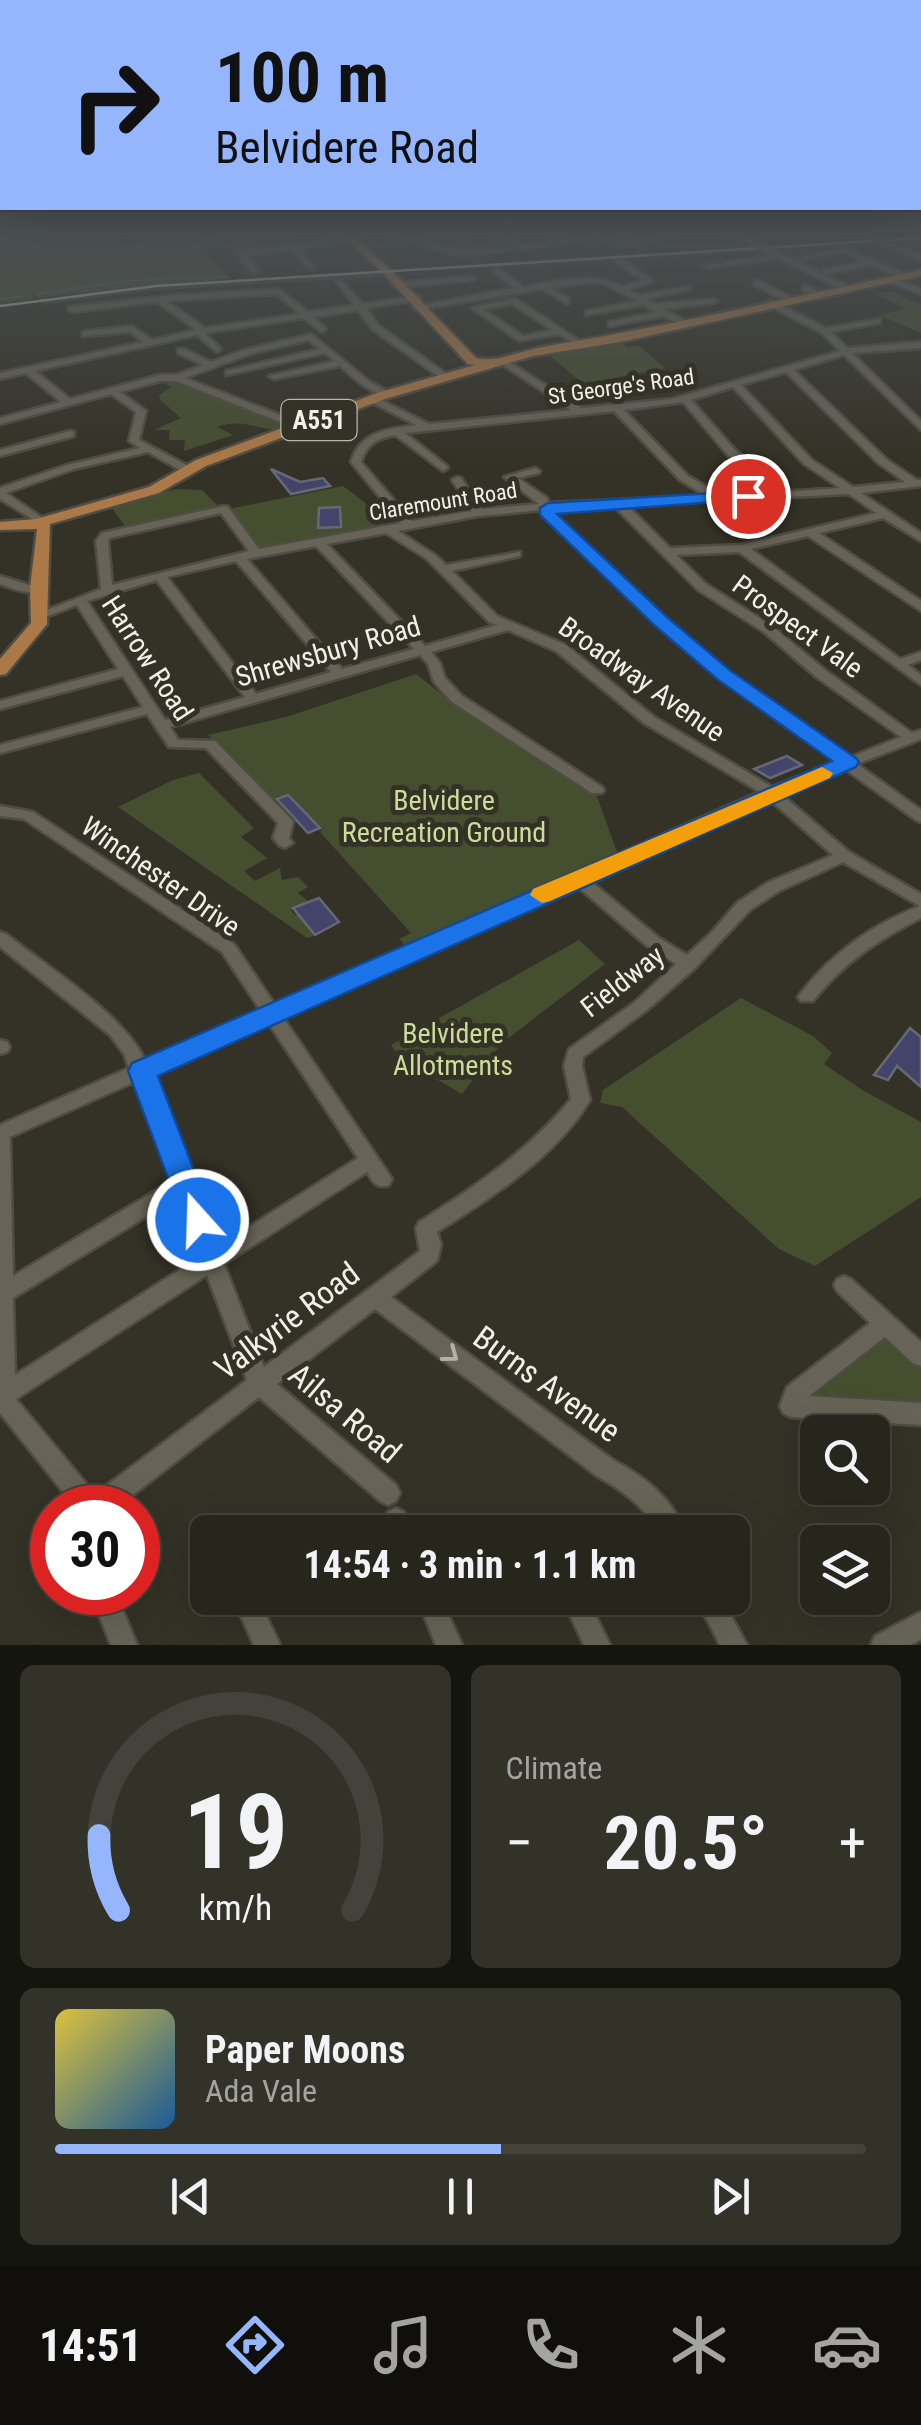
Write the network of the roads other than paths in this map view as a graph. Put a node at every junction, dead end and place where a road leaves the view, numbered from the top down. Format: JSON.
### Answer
{"nodes":[{"id":1,"x":360,"y":306,"type":"edge"},
{"id":2,"x":92,"y":307,"type":"edge"},
{"id":3,"x":170,"y":307,"type":"edge"},
{"id":4,"x":298,"y":307,"type":"edge"},
{"id":5,"x":355,"y":307,"type":"edge"},
{"id":6,"x":423,"y":307,"type":"edge"},
{"id":7,"x":484,"y":307,"type":"edge"},
{"id":8,"x":520,"y":307,"type":"edge"},
{"id":9,"x":621,"y":307,"type":"edge"},
{"id":10,"x":654,"y":307,"type":"edge"},
{"id":11,"x":755,"y":307,"type":"edge"},
{"id":12,"x":779,"y":307,"type":"edge"},
{"id":13,"x":72,"y":309,"type":"dead end"},
{"id":14,"x":589,"y":313,"type":"dead end"},
{"id":15,"x":665,"y":313,"type":"junction"},
{"id":16,"x":306,"y":314,"type":"junction"},
{"id":17,"x":877,"y":321,"type":"dead end"},
{"id":18,"x":253,"y":323,"type":"junction"},
{"id":19,"x":683,"y":323,"type":"junction"},
{"id":20,"x":612,"y":324,"type":"dead end"},
{"id":21,"x":322,"y":328,"type":"dead end"},
{"id":22,"x":825,"y":330,"type":"junction"},
{"id":23,"x":201,"y":332,"type":"junction"},
{"id":24,"x":560,"y":332,"type":"junction"},
{"id":25,"x":86,"y":334,"type":"dead end"},
{"id":26,"x":266,"y":335,"type":"dead end"},
{"id":27,"x":149,"y":342,"type":"junction"},
{"id":28,"x":582,"y":345,"type":"junction"},
{"id":29,"x":921,"y":345,"type":"edge"},
{"id":30,"x":907,"y":346,"type":"junction"},
{"id":31,"x":218,"y":349,"type":"dead end"},
{"id":32,"x":326,"y":350,"type":"junction"},
{"id":33,"x":181,"y":351,"type":"dead end"},
{"id":34,"x":845,"y":352,"type":"junction"},
{"id":35,"x":921,"y":358,"type":"edge"},
{"id":36,"x":488,"y":360,"type":"junction"},
{"id":37,"x":341,"y":363,"type":"junction"},
{"id":38,"x":209,"y":365,"type":"junction"},
{"id":39,"x":27,"y":369,"type":"junction"},
{"id":40,"x":790,"y":370,"type":"junction"},
{"id":41,"x":229,"y":374,"type":"dead end"},
{"id":42,"x":0,"y":376,"type":"edge"},
{"id":43,"x":274,"y":376,"type":"dead end"},
{"id":44,"x":448,"y":376,"type":"junction"},
{"id":45,"x":176,"y":378,"type":"junction"},
{"id":46,"x":737,"y":386,"type":"junction"},
{"id":47,"x":112,"y":391,"type":"junction"},
{"id":48,"x":388,"y":394,"type":"junction"},
{"id":49,"x":372,"y":399,"type":"junction"},
{"id":50,"x":686,"y":400,"type":"junction"},
{"id":51,"x":69,"y":402,"type":"junction"},
{"id":52,"x":617,"y":408,"type":"junction"},
{"id":53,"x":581,"y":412,"type":"junction"},
{"id":54,"x":0,"y":421,"type":"edge"},
{"id":55,"x":921,"y":427,"type":"edge"},
{"id":56,"x":302,"y":428,"type":"junction"},
{"id":57,"x":427,"y":428,"type":"junction"},
{"id":58,"x":396,"y":431,"type":"junction"},
{"id":59,"x":70,"y":434,"type":"dead end"},
{"id":60,"x":146,"y":450,"type":"junction"},
{"id":61,"x":0,"y":454,"type":"edge"},
{"id":62,"x":443,"y":468,"type":"dead end"},
{"id":63,"x":188,"y":470,"type":"junction"},
{"id":64,"x":535,"y":471,"type":"dead end"},
{"id":65,"x":457,"y":480,"type":"dead end"},
{"id":66,"x":918,"y":483,"type":"edge"},
{"id":67,"x":850,"y":491,"type":"junction"},
{"id":68,"x":0,"y":493,"type":"edge"},
{"id":69,"x":780,"y":494,"type":"junction"},
{"id":70,"x":716,"y":497,"type":"junction"},
{"id":71,"x":619,"y":504,"type":"junction"},
{"id":72,"x":548,"y":508,"type":"junction"},
{"id":73,"x":478,"y":512,"type":"junction"},
{"id":74,"x":884,"y":514,"type":"junction"},
{"id":75,"x":44,"y":523,"type":"junction"},
{"id":76,"x":408,"y":524,"type":"junction"},
{"id":77,"x":0,"y":526,"type":"edge"},
{"id":78,"x":914,"y":528,"type":"edge"},
{"id":79,"x":386,"y":529,"type":"junction"},
{"id":80,"x":812,"y":533,"type":"junction"},
{"id":81,"x":921,"y":538,"type":"edge"},
{"id":82,"x":318,"y":541,"type":"junction"},
{"id":83,"x":742,"y":548,"type":"junction"},
{"id":84,"x":665,"y":552,"type":"junction"},
{"id":85,"x":257,"y":554,"type":"junction"},
{"id":86,"x":516,"y":554,"type":"dead end"},
{"id":87,"x":240,"y":558,"type":"junction"},
{"id":88,"x":444,"y":568,"type":"junction"},
{"id":89,"x":161,"y":578,"type":"junction"},
{"id":90,"x":0,"y":580,"type":"edge"},
{"id":91,"x":38,"y":588,"type":"junction"},
{"id":92,"x":107,"y":592,"type":"junction"},
{"id":93,"x":80,"y":600,"type":"junction"},
{"id":94,"x":921,"y":607,"type":"edge"},
{"id":95,"x":40,"y":616,"type":"junction"},
{"id":96,"x":508,"y":626,"type":"junction"},
{"id":97,"x":423,"y":650,"type":"junction"},
{"id":98,"x":921,"y":656,"type":"edge"},
{"id":99,"x":898,"y":664,"type":"junction"},
{"id":100,"x":0,"y":670,"type":"edge"},
{"id":101,"x":124,"y":671,"type":"junction"},
{"id":102,"x":339,"y":674,"type":"junction"},
{"id":103,"x":921,"y":680,"type":"edge"},
{"id":104,"x":252,"y":698,"type":"junction"},
{"id":105,"x":0,"y":705,"type":"edge"},
{"id":106,"x":149,"y":708,"type":"junction"},
{"id":107,"x":161,"y":725,"type":"junction"},
{"id":108,"x":917,"y":736,"type":"edge"},
{"id":109,"x":0,"y":749,"type":"edge"},
{"id":110,"x":848,"y":762,"type":"junction"},
{"id":111,"x":597,"y":790,"type":"dead end"},
{"id":112,"x":771,"y":794,"type":"junction"},
{"id":113,"x":0,"y":811,"type":"edge"},
{"id":114,"x":921,"y":817,"type":"edge"},
{"id":115,"x":285,"y":844,"type":"dead end"},
{"id":116,"x":844,"y":856,"type":"junction"},
{"id":117,"x":578,"y":879,"type":"junction"},
{"id":118,"x":921,"y":901,"type":"edge"},
{"id":119,"x":921,"y":911,"type":"edge"},
{"id":120,"x":0,"y":938,"type":"edge"},
{"id":121,"x":689,"y":964,"type":"junction"},
{"id":122,"x":806,"y":996,"type":"dead end"},
{"id":123,"x":269,"y":1015,"type":"junction"},
{"id":124,"x":142,"y":1071,"type":"junction"},
{"id":125,"x":0,"y":1133,"type":"edge"},
{"id":126,"x":185,"y":1183,"type":"junction"},
{"id":127,"x":490,"y":1186,"type":"joint"},
{"id":128,"x":212,"y":1259,"type":"junction"},
{"id":129,"x":844,"y":1284,"type":"dead end"},
{"id":130,"x":5,"y":1292,"type":"junction"},
{"id":131,"x":373,"y":1296,"type":"junction"},
{"id":132,"x":886,"y":1323,"type":"junction"},
{"id":133,"x":921,"y":1356,"type":"edge"},
{"id":134,"x":259,"y":1383,"type":"junction"},
{"id":135,"x":2,"y":1394,"type":"edge"},
{"id":136,"x":921,"y":1414,"type":"edge"},
{"id":137,"x":388,"y":1493,"type":"dead end"},
{"id":138,"x":663,"y":1515,"type":"edge"},
{"id":139,"x":112,"y":1615,"type":"edge"},
{"id":140,"x":253,"y":1615,"type":"edge"},
{"id":141,"x":437,"y":1615,"type":"edge"},
{"id":142,"x":582,"y":1615,"type":"edge"},
{"id":143,"x":717,"y":1615,"type":"edge"},
{"id":144,"x":921,"y":1626,"type":"edge"},
{"id":145,"x":124,"y":1645,"type":"edge"},
{"id":146,"x":267,"y":1645,"type":"edge"},
{"id":147,"x":450,"y":1645,"type":"edge"},
{"id":148,"x":597,"y":1645,"type":"edge"},
{"id":149,"x":734,"y":1645,"type":"edge"},
{"id":150,"x":884,"y":1645,"type":"edge"}],
"edges":[{"from":1,"to":44,"type":"street"},
{"from":2,"to":13,"type":"street"},
{"from":3,"to":23,"type":"street"},
{"from":4,"to":16,"type":"street"},
{"from":5,"to":16,"type":"street"},
{"from":6,"to":36,"type":"main road"},
{"from":7,"to":24,"type":"street"},
{"from":8,"to":24,"type":"street"},
{"from":9,"to":14,"type":"street"},
{"from":10,"to":15,"type":"street"},
{"from":11,"to":19,"type":"main road"},
{"from":12,"to":22,"type":"street"},
{"from":15,"to":19,"type":"street"},
{"from":15,"to":20,"type":"street"},
{"from":16,"to":18,"type":"street"},
{"from":16,"to":21,"type":"street"},
{"from":17,"to":22,"type":"street"},
{"from":18,"to":23,"type":"street"},
{"from":18,"to":26,"type":"street"},
{"from":19,"to":28,"type":"main road"},
{"from":22,"to":34,"type":"street"},
{"from":23,"to":27,"type":"street"},
{"from":23,"to":31,"type":"street"},
{"from":24,"to":28,"type":"street"},
{"from":25,"to":27,"type":"street"},
{"from":27,"to":39,"type":"street"},
{"from":28,"to":36,"type":"main road"},
{"from":29,"to":30,"type":"street","name":"St George's Road"},
{"from":30,"to":34,"type":"street","name":"St George's Road"},
{"from":30,"to":35,"type":"street"},
{"from":32,"to":37,"type":"street"},
{"from":32,"to":38,"type":"street"},
{"from":32,"to":41,"type":"street"},
{"from":33,"to":38,"type":"street"},
{"from":34,"to":40,"type":"street","name":"St George's Road"},
{"from":34,"to":55,"type":"street"},
{"from":36,"to":44,"type":"main road","number":"A551"},
{"from":36,"to":53,"type":"street"},
{"from":37,"to":43,"type":"street"},
{"from":37,"to":48,"type":"street"},
{"from":38,"to":45,"type":"street"},
{"from":39,"to":42,"type":"street"},
{"from":39,"to":51,"type":"street"},
{"from":40,"to":46,"type":"street","name":"St George's Road"},
{"from":40,"to":66,"type":"street"},
{"from":44,"to":48,"type":"main road","number":"A551"},
{"from":45,"to":47,"type":"street"},
{"from":45,"to":56,"type":"street"},
{"from":46,"to":50,"type":"street","name":"St George's Road"},
{"from":46,"to":67,"type":"street"},
{"from":47,"to":51,"type":"street"},
{"from":47,"to":60,"type":"street"},
{"from":48,"to":49,"type":"main road","number":"A551"},
{"from":49,"to":56,"type":"main road","number":"A551"},
{"from":49,"to":57,"type":"street"},
{"from":50,"to":52,"type":"street","name":"St George's Road"},
{"from":50,"to":69,"type":"street"},
{"from":51,"to":54,"type":"street"},
{"from":52,"to":53,"type":"street","name":"St George's Road"},
{"from":52,"to":70,"type":"street"},
{"from":53,"to":57,"type":"street","name":"St George's Road"},
{"from":56,"to":63,"type":"main road","number":"A551"},
{"from":57,"to":58,"type":"street","name":"St George's Road"},
{"from":58,"to":62,"type":"street"},
{"from":58,"to":76,"type":"street"},
{"from":59,"to":61,"type":"street"},
{"from":60,"to":63,"type":"street"},
{"from":60,"to":68,"type":"street"},
{"from":63,"to":75,"type":"main road","number":"A551"},
{"from":64,"to":72,"type":"street"},
{"from":65,"to":73,"type":"street"},
{"from":66,"to":67,"type":"street","name":"Claremount Road"},
{"from":67,"to":69,"type":"street","name":"Claremount Road"},
{"from":67,"to":74,"type":"street"},
{"from":68,"to":75,"type":"street"},
{"from":69,"to":70,"type":"street","name":"Claremount Road"},
{"from":70,"to":71,"type":"street","name":"Claremount Road"},
{"from":71,"to":72,"type":"street","name":"Claremount Road"},
{"from":71,"to":84,"type":"street","name":"Prospect Vale"},
{"from":72,"to":73,"type":"street","name":"Claremount Road"},
{"from":72,"to":110,"type":"street"},
{"from":73,"to":76,"type":"street","name":"Claremount Road"},
{"from":74,"to":78,"type":"street"},
{"from":74,"to":80,"type":"street"},
{"from":75,"to":77,"type":"main road"},
{"from":75,"to":91,"type":"main road"},
{"from":76,"to":79,"type":"street","name":"Claremount Road"},
{"from":78,"to":81,"type":"street"},
{"from":79,"to":82,"type":"street","name":"Claremount Road"},
{"from":79,"to":88,"type":"street","name":"Broadway Avenue"},
{"from":80,"to":83,"type":"street"},
{"from":80,"to":94,"type":"street"},
{"from":82,"to":85,"type":"street","name":"Claremount Road"},
{"from":82,"to":97,"type":"street"},
{"from":83,"to":84,"type":"street"},
{"from":83,"to":99,"type":"street"},
{"from":84,"to":108,"type":"street","name":"Prospect Vale"},
{"from":85,"to":87,"type":"street","name":"Claremount Road"},
{"from":85,"to":92,"type":"street"},
{"from":86,"to":88,"type":"street"},
{"from":87,"to":89,"type":"street","name":"Claremount Road"},
{"from":87,"to":102,"type":"street"},
{"from":88,"to":96,"type":"street","name":"Broadway Avenue"},
{"from":89,"to":92,"type":"street","name":"Claremount Road"},
{"from":89,"to":104,"type":"street"},
{"from":90,"to":91,"type":"street"},
{"from":91,"to":95,"type":"main road"},
{"from":92,"to":93,"type":"street","name":"Claremount Road"},
{"from":93,"to":95,"type":"street","name":"Claremount Road"},
{"from":93,"to":101,"type":"street","name":"Harrow Road"},
{"from":95,"to":100,"type":"main road"},
{"from":96,"to":97,"type":"street","name":"Shrewsbury Road"},
{"from":96,"to":112,"type":"street","name":"Broadway Avenue"},
{"from":97,"to":102,"type":"street","name":"Shrewsbury Road"},
{"from":97,"to":111,"type":"street"},
{"from":98,"to":99,"type":"street"},
{"from":99,"to":103,"type":"street"},
{"from":101,"to":105,"type":"street"},
{"from":101,"to":106,"type":"street","name":"Harrow Road"},
{"from":102,"to":104,"type":"street","name":"Shrewsbury Road"},
{"from":104,"to":107,"type":"street","name":"Shrewsbury Road"},
{"from":106,"to":107,"type":"street","name":"Harrow Road"},
{"from":106,"to":109,"type":"street"},
{"from":107,"to":115,"type":"street","name":"Harrow Road"},
{"from":108,"to":110,"type":"street"},
{"from":110,"to":112,"type":"street"},
{"from":110,"to":114,"type":"street"},
{"from":112,"to":116,"type":"street","name":"Broadway Avenue"},
{"from":112,"to":117,"type":"street"},
{"from":113,"to":123,"type":"street","name":"Winchester Drive"},
{"from":116,"to":118,"type":"street","name":"Broadway Avenue"},
{"from":116,"to":121,"type":"street","name":"Fieldway"},
{"from":117,"to":121,"type":"street"},
{"from":117,"to":123,"type":"street"},
{"from":119,"to":122,"type":"street"},
{"from":120,"to":124,"type":"street"},
{"from":121,"to":127,"type":"street","name":"Fieldway"},
{"from":123,"to":124,"type":"street"},
{"from":123,"to":128,"type":"street","name":"Winchester Drive"},
{"from":124,"to":125,"type":"street"},
{"from":124,"to":126,"type":"street"},
{"from":125,"to":130,"type":"street"},
{"from":126,"to":128,"type":"street"},
{"from":126,"to":130,"type":"street"},
{"from":127,"to":131,"type":"street","name":"Valkyrie Road"},
{"from":128,"to":134,"type":"street"},
{"from":128,"to":135,"type":"street"},
{"from":129,"to":132,"type":"street"},
{"from":130,"to":135,"type":"street"},
{"from":131,"to":134,"type":"street","name":"Valkyrie Road"},
{"from":131,"to":138,"type":"street","name":"Burns Avenue","one_way":true},
{"from":132,"to":133,"type":"street"},
{"from":132,"to":136,"type":"street"},
{"from":134,"to":135,"type":"street","name":"Valkyrie Road"},
{"from":134,"to":137,"type":"street","name":"Ailsa Road"},
{"from":139,"to":145,"type":"street"},
{"from":140,"to":146,"type":"street"},
{"from":141,"to":147,"type":"street"},
{"from":142,"to":148,"type":"street"},
{"from":143,"to":149,"type":"street"},
{"from":144,"to":150,"type":"street"}]}
